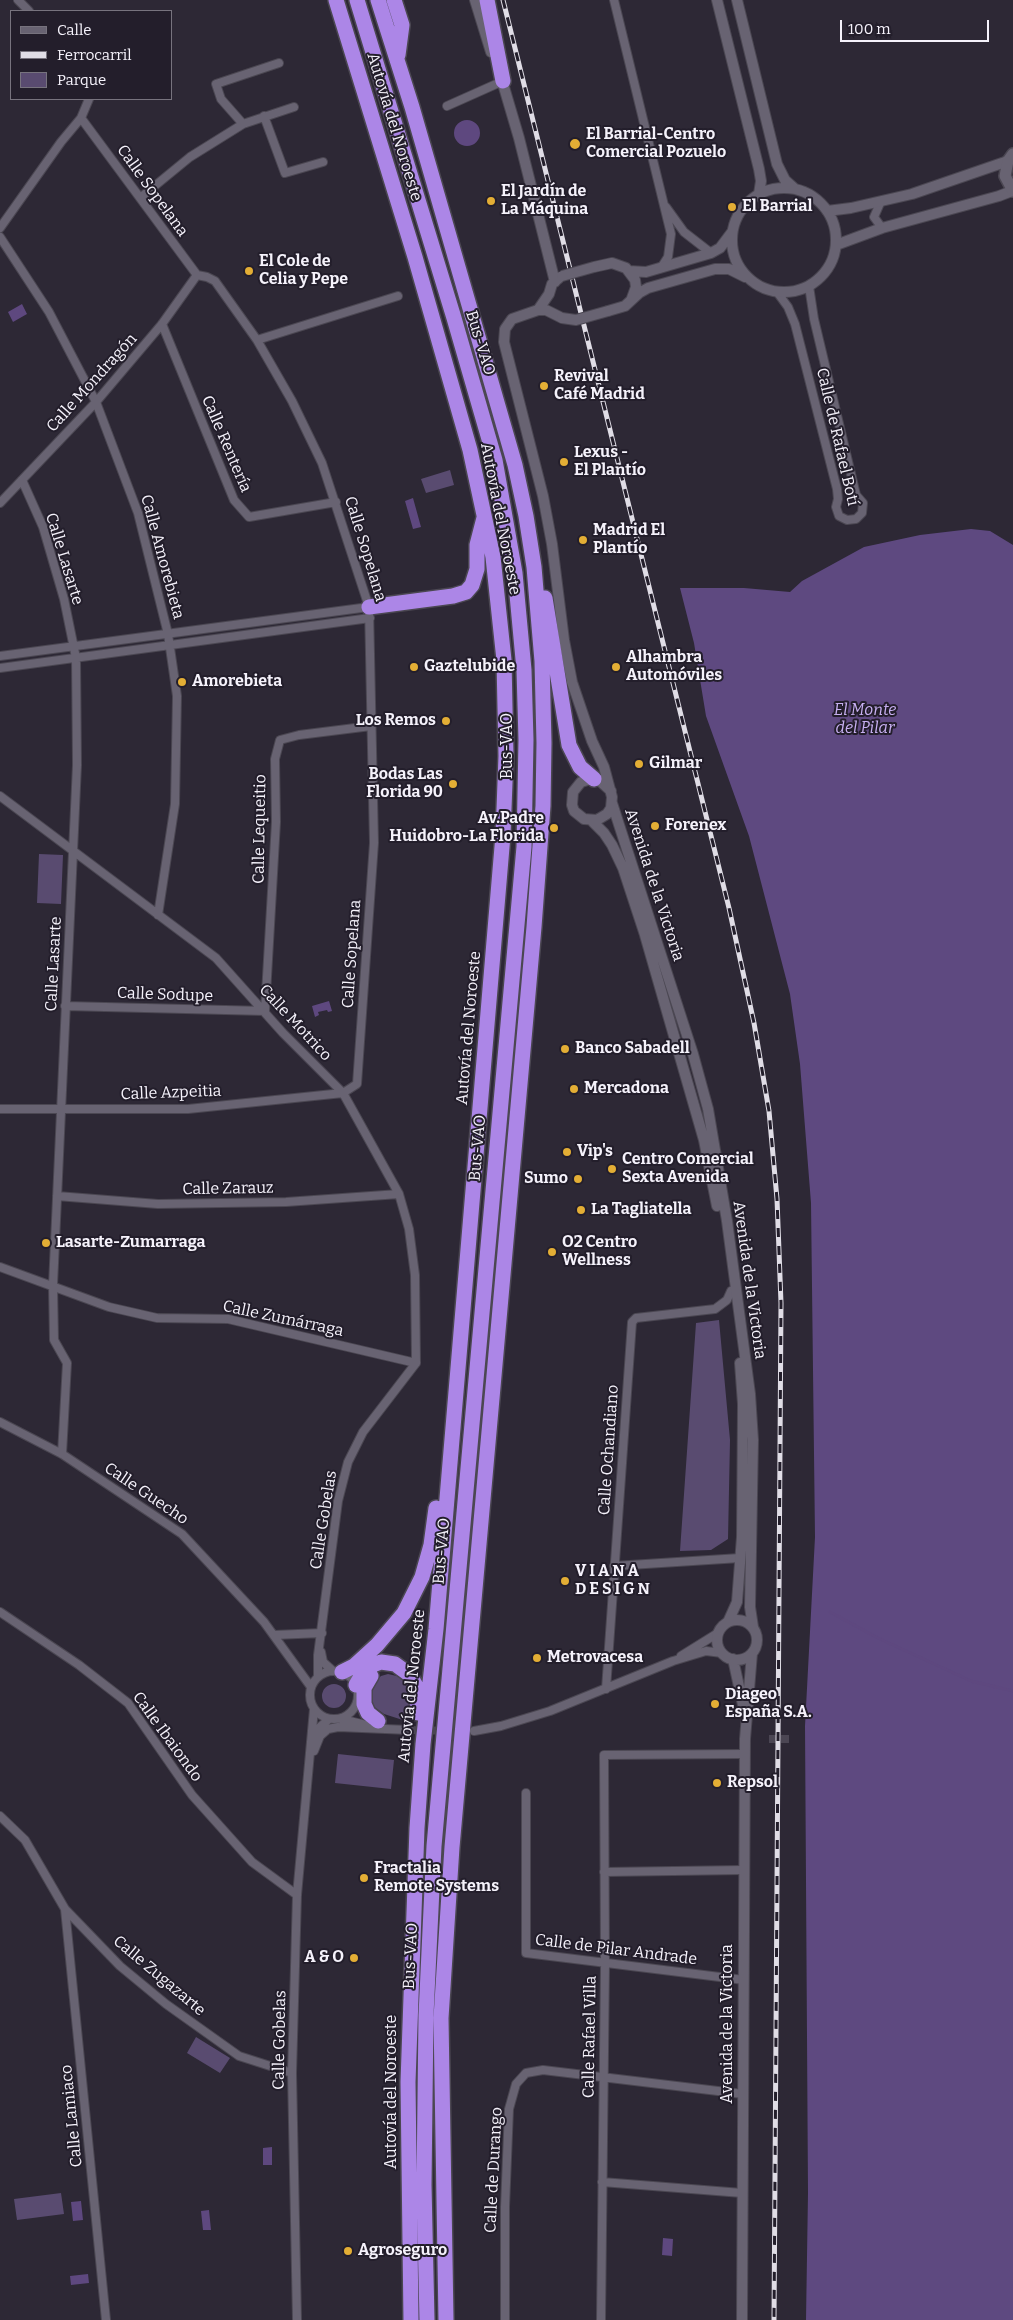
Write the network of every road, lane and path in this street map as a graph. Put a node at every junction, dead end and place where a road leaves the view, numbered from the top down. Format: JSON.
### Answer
{"nodes":[{"id":1,"x":18,"y":0,"type":"edge"},
{"id":2,"x":336,"y":0,"type":"edge"},
{"id":3,"x":357,"y":0,"type":"edge"},
{"id":4,"x":378,"y":0,"type":"edge"},
{"id":5,"x":394,"y":0,"type":"edge"},
{"id":6,"x":475,"y":0,"type":"edge"},
{"id":7,"x":487,"y":0,"type":"edge"},
{"id":8,"x":614,"y":0,"type":"edge"},
{"id":9,"x":717,"y":0,"type":"edge"},
{"id":10,"x":737,"y":0,"type":"edge"},
{"id":11,"x":28,"y":10,"type":"edge"},
{"id":12,"x":397,"y":58,"type":"junction"},
{"id":13,"x":279,"y":63,"type":"dead end"},
{"id":14,"x":734,"y":68,"type":"junction"},
{"id":15,"x":503,"y":81,"type":"junction"},
{"id":16,"x":89,"y":100,"type":"edge"},
{"id":17,"x":447,"y":106,"type":"dead end"},
{"id":18,"x":294,"y":107,"type":"dead end"},
{"id":19,"x":264,"y":116,"type":"junction"},
{"id":20,"x":81,"y":118,"type":"junction"},
{"id":21,"x":243,"y":124,"type":"junction"},
{"id":22,"x":771,"y":140,"type":"junction"},
{"id":23,"x":1010,"y":157,"type":"edge"},
{"id":24,"x":323,"y":162,"type":"dead end"},
{"id":25,"x":795,"y":189,"type":"junction"},
{"id":26,"x":1013,"y":191,"type":"edge"},
{"id":27,"x":758,"y":194,"type":"junction"},
{"id":28,"x":140,"y":198,"type":"junction"},
{"id":29,"x":663,"y":201,"type":"junction"},
{"id":30,"x":881,"y":201,"type":"junction"},
{"id":31,"x":827,"y":211,"type":"junction"},
{"id":32,"x":0,"y":228,"type":"edge"},
{"id":33,"x":882,"y":228,"type":"junction"},
{"id":34,"x":732,"y":232,"type":"junction"},
{"id":35,"x":0,"y":237,"type":"edge"},
{"id":36,"x":836,"y":245,"type":"junction"},
{"id":37,"x":711,"y":253,"type":"junction"},
{"id":38,"x":661,"y":268,"type":"junction"},
{"id":39,"x":629,"y":271,"type":"junction"},
{"id":40,"x":197,"y":275,"type":"junction"},
{"id":41,"x":748,"y":278,"type":"junction"},
{"id":42,"x":558,"y":279,"type":"junction"},
{"id":43,"x":809,"y":286,"type":"junction"},
{"id":44,"x":777,"y":292,"type":"junction"},
{"id":45,"x":549,"y":294,"type":"junction"},
{"id":46,"x":398,"y":296,"type":"dead end"},
{"id":47,"x":632,"y":298,"type":"junction"},
{"id":48,"x":538,"y":310,"type":"junction"},
{"id":49,"x":558,"y":316,"type":"junction"},
{"id":50,"x":162,"y":324,"type":"junction"},
{"id":51,"x":257,"y":340,"type":"junction"},
{"id":52,"x":96,"y":402,"type":"junction"},
{"id":53,"x":22,"y":480,"type":"junction"},
{"id":54,"x":336,"y":502,"type":"junction"},
{"id":55,"x":0,"y":503,"type":"edge"},
{"id":56,"x":484,"y":516,"type":"junction"},
{"id":57,"x":534,"y":567,"type":"junction"},
{"id":58,"x":370,"y":612,"type":"junction"},
{"id":59,"x":168,"y":634,"type":"junction"},
{"id":60,"x":170,"y":645,"type":"junction"},
{"id":61,"x":74,"y":646,"type":"junction"},
{"id":62,"x":0,"y":656,"type":"edge"},
{"id":63,"x":76,"y":658,"type":"junction"},
{"id":64,"x":0,"y":668,"type":"edge"},
{"id":65,"x":371,"y":726,"type":"junction"},
{"id":66,"x":592,"y":741,"type":"junction"},
{"id":67,"x":590,"y":778,"type":"junction"},
{"id":68,"x":611,"y":791,"type":"junction"},
{"id":69,"x":0,"y":796,"type":"edge"},
{"id":70,"x":612,"y":803,"type":"junction"},
{"id":71,"x":591,"y":820,"type":"junction"},
{"id":72,"x":74,"y":852,"type":"junction"},
{"id":73,"x":158,"y":915,"type":"junction"},
{"id":74,"x":65,"y":1006,"type":"junction"},
{"id":75,"x":265,"y":1011,"type":"junction"},
{"id":76,"x":343,"y":1093,"type":"junction"},
{"id":77,"x":0,"y":1109,"type":"edge"},
{"id":78,"x":62,"y":1110,"type":"junction"},
{"id":79,"x":399,"y":1194,"type":"junction"},
{"id":80,"x":57,"y":1196,"type":"junction"},
{"id":81,"x":0,"y":1267,"type":"edge"},
{"id":82,"x":53,"y":1285,"type":"junction"},
{"id":83,"x":731,"y":1291,"type":"junction"},
{"id":84,"x":416,"y":1364,"type":"junction"},
{"id":85,"x":0,"y":1422,"type":"edge"},
{"id":86,"x":62,"y":1454,"type":"junction"},
{"id":87,"x":448,"y":1482,"type":"junction"},
{"id":88,"x":740,"y":1558,"type":"junction"},
{"id":89,"x":614,"y":1566,"type":"junction"},
{"id":90,"x":0,"y":1612,"type":"edge"},
{"id":91,"x":728,"y":1622,"type":"junction"},
{"id":92,"x":753,"y":1628,"type":"junction"},
{"id":93,"x":322,"y":1633,"type":"junction"},
{"id":94,"x":718,"y":1633,"type":"junction"},
{"id":95,"x":274,"y":1636,"type":"junction"},
{"id":96,"x":321,"y":1643,"type":"junction"},
{"id":97,"x":722,"y":1653,"type":"junction"},
{"id":98,"x":752,"y":1653,"type":"junction"},
{"id":99,"x":733,"y":1659,"type":"junction"},
{"id":100,"x":672,"y":1661,"type":"junction"},
{"id":101,"x":402,"y":1670,"type":"junction"},
{"id":102,"x":338,"y":1672,"type":"junction"},
{"id":103,"x":318,"y":1677,"type":"junction"},
{"id":104,"x":356,"y":1685,"type":"junction"},
{"id":105,"x":311,"y":1686,"type":"junction"},
{"id":106,"x":606,"y":1689,"type":"junction"},
{"id":107,"x":356,"y":1706,"type":"junction"},
{"id":108,"x":314,"y":1709,"type":"junction"},
{"id":109,"x":329,"y":1719,"type":"junction"},
{"id":110,"x":341,"y":1719,"type":"junction"},
{"id":111,"x":382,"y":1726,"type":"junction"},
{"id":112,"x":745,"y":1729,"type":"junction"},
{"id":113,"x":474,"y":1731,"type":"tunnel mouth"},
{"id":114,"x":312,"y":1743,"type":"junction"},
{"id":115,"x":423,"y":1744,"type":"junction"},
{"id":116,"x":744,"y":1754,"type":"junction"},
{"id":117,"x":310,"y":1761,"type":"junction"},
{"id":118,"x":526,"y":1793,"type":"dead end"},
{"id":119,"x":0,"y":1816,"type":"edge"},
{"id":120,"x":743,"y":1870,"type":"junction"},
{"id":121,"x":604,"y":1872,"type":"junction"},
{"id":122,"x":297,"y":1895,"type":"junction"},
{"id":123,"x":65,"y":1908,"type":"junction"},
{"id":124,"x":605,"y":1963,"type":"junction"},
{"id":125,"x":744,"y":1980,"type":"junction"},
{"id":126,"x":292,"y":2073,"type":"junction"},
{"id":127,"x":603,"y":2077,"type":"junction"},
{"id":128,"x":743,"y":2094,"type":"junction"},
{"id":129,"x":602,"y":2182,"type":"junction"},
{"id":130,"x":742,"y":2193,"type":"junction"},
{"id":131,"x":106,"y":2320,"type":"edge"},
{"id":132,"x":297,"y":2320,"type":"edge"},
{"id":133,"x":411,"y":2320,"type":"edge"},
{"id":134,"x":427,"y":2320,"type":"edge"},
{"id":135,"x":446,"y":2320,"type":"edge"},
{"id":136,"x":505,"y":2320,"type":"edge"},
{"id":137,"x":601,"y":2320,"type":"edge"},
{"id":138,"x":742,"y":2320,"type":"edge"}],
"edges":[{"from":1,"to":11,"type":"street"},
{"from":2,"to":56,"type":"highway","name":"Autovía del Noroeste"},
{"from":3,"to":134,"type":"highway","name":"Bus-VAO"},
{"from":4,"to":12,"type":"highway","name":"Autovía del Noroeste"},
{"from":5,"to":12,"type":"highway"},
{"from":6,"to":15,"type":"street"},
{"from":7,"to":15,"type":"highway"},
{"from":8,"to":29,"type":"street"},
{"from":9,"to":14,"type":"street"},
{"from":10,"to":22,"type":"street"},
{"from":12,"to":57,"type":"highway","name":"Autovía del Noroeste"},
{"from":13,"to":21,"type":"street"},
{"from":14,"to":22,"type":"street"},
{"from":14,"to":27,"type":"street"},
{"from":15,"to":17,"type":"street"},
{"from":15,"to":42,"type":"street"},
{"from":16,"to":20,"type":"street"},
{"from":18,"to":19,"type":"street"},
{"from":19,"to":21,"type":"street"},
{"from":19,"to":24,"type":"street"},
{"from":20,"to":28,"type":"street","name":"Calle Sopelana"},
{"from":20,"to":32,"type":"street"},
{"from":21,"to":28,"type":"street"},
{"from":22,"to":25,"type":"street"},
{"from":23,"to":26,"type":"main road"},
{"from":23,"to":30,"type":"street"},
{"from":25,"to":27,"type":"street"},
{"from":25,"to":31,"type":"street"},
{"from":26,"to":33,"type":"street"},
{"from":27,"to":34,"type":"street"},
{"from":28,"to":40,"type":"street","name":"Calle Sopelana"},
{"from":29,"to":37,"type":"street"},
{"from":29,"to":38,"type":"street"},
{"from":30,"to":31,"type":"street"},
{"from":30,"to":33,"type":"street"},
{"from":31,"to":36,"type":"street"},
{"from":33,"to":36,"type":"street"},
{"from":34,"to":37,"type":"street"},
{"from":34,"to":41,"type":"street"},
{"from":35,"to":52,"type":"street","name":"Calle Amorebieta"},
{"from":36,"to":43,"type":"street"},
{"from":37,"to":38,"type":"street"},
{"from":38,"to":39,"type":"street"},
{"from":39,"to":42,"type":"street","bridge":true},
{"from":39,"to":47,"type":"street"},
{"from":40,"to":50,"type":"street","name":"Calle Mondragón"},
{"from":40,"to":51,"type":"street","name":"Calle Sopelana"},
{"from":41,"to":44,"type":"street"},
{"from":41,"to":47,"type":"street"},
{"from":42,"to":45,"type":"street"},
{"from":43,"to":44,"type":"street"},
{"from":43,"to":44,"type":"street","name":"Calle de Rafael Botí"},
{"from":45,"to":48,"type":"street"},
{"from":45,"to":49,"type":"street"},
{"from":46,"to":51,"type":"street"},
{"from":47,"to":49,"type":"street","bridge":true},
{"from":48,"to":49,"type":"street"},
{"from":48,"to":66,"type":"street","name":"Avenida de la Victoria"},
{"from":50,"to":52,"type":"street","name":"Calle Mondragón"},
{"from":50,"to":54,"type":"street","name":"Calle Rentería"},
{"from":51,"to":54,"type":"street","name":"Calle Sopelana"},
{"from":52,"to":53,"type":"street","name":"Calle Mondragón"},
{"from":52,"to":59,"type":"street","name":"Calle Amorebieta"},
{"from":53,"to":55,"type":"street","name":"Calle Mondragón"},
{"from":53,"to":61,"type":"street","name":"Calle Lasarte"},
{"from":54,"to":58,"type":"street","name":"Calle Sopelana"},
{"from":56,"to":58,"type":"highway"},
{"from":56,"to":87,"type":"highway","name":"Autovía del Noroeste"},
{"from":57,"to":67,"type":"highway"},
{"from":57,"to":135,"type":"highway","name":"Autovía del Noroeste"},
{"from":58,"to":59,"type":"street"},
{"from":58,"to":60,"type":"street"},
{"from":58,"to":65,"type":"street","name":"Calle Sopelana"},
{"from":59,"to":60,"type":"street","name":"Calle Amorebieta"},
{"from":59,"to":61,"type":"street"},
{"from":60,"to":63,"type":"street"},
{"from":60,"to":73,"type":"street","name":"Calle Amorebieta"},
{"from":61,"to":62,"type":"street"},
{"from":61,"to":63,"type":"street","name":"Calle Lasarte"},
{"from":63,"to":64,"type":"street"},
{"from":63,"to":72,"type":"street","name":"Calle Lasarte"},
{"from":65,"to":75,"type":"street","name":"Calle Lequeitio"},
{"from":65,"to":76,"type":"street","name":"Calle Sopelana"},
{"from":66,"to":67,"type":"street","name":"Avenida de la Victoria"},
{"from":66,"to":68,"type":"street","name":"Avenida de la Victoria"},
{"from":67,"to":68,"type":"street"},
{"from":67,"to":71,"type":"street"},
{"from":68,"to":70,"type":"street"},
{"from":69,"to":72,"type":"street","name":"Calle Motrico"},
{"from":70,"to":71,"type":"street"},
{"from":70,"to":92,"type":"street","name":"Avenida de la Victoria"},
{"from":71,"to":83,"type":"street","name":"Avenida de la Victoria"},
{"from":72,"to":73,"type":"street","name":"Calle Motrico"},
{"from":72,"to":74,"type":"street","name":"Calle Lasarte"},
{"from":73,"to":75,"type":"street","name":"Calle Motrico"},
{"from":74,"to":75,"type":"street","name":"Calle Sodupe"},
{"from":74,"to":78,"type":"street","name":"Calle Lasarte"},
{"from":75,"to":76,"type":"street","name":"Calle Motrico"},
{"from":76,"to":78,"type":"street","name":"Calle Azpeitia"},
{"from":76,"to":79,"type":"street","name":"Calle Motrico"},
{"from":77,"to":78,"type":"street","name":"Calle Azpeitia"},
{"from":78,"to":80,"type":"street","name":"Calle Lasarte"},
{"from":79,"to":80,"type":"street","name":"Calle Zarauz"},
{"from":79,"to":84,"type":"street","name":"Calle Motrico"},
{"from":80,"to":82,"type":"street","name":"Calle Lasarte"},
{"from":81,"to":82,"type":"street","name":"Calle Zumárraga"},
{"from":82,"to":84,"type":"street","name":"Calle Zumárraga"},
{"from":82,"to":86,"type":"street","name":"Calle Lasarte"},
{"from":83,"to":88,"type":"street","name":"Avenida de la Victoria"},
{"from":83,"to":89,"type":"street","name":"Calle Ochandiano"},
{"from":84,"to":93,"type":"street","name":"Calle Gobelas"},
{"from":85,"to":86,"type":"street","name":"Calle Guecho"},
{"from":86,"to":95,"type":"street","name":"Calle Guecho"},
{"from":87,"to":102,"type":"highway"},
{"from":87,"to":115,"type":"highway","name":"Autovía del Noroeste"},
{"from":88,"to":89,"type":"street"},
{"from":88,"to":91,"type":"street","name":"Avenida de la Victoria"},
{"from":89,"to":106,"type":"street","name":"Calle Ochandiano"},
{"from":90,"to":122,"type":"street","name":"Calle Ibaiondo"},
{"from":91,"to":92,"type":"street"},
{"from":91,"to":94,"type":"street"},
{"from":92,"to":98,"type":"street"},
{"from":93,"to":95,"type":"street"},
{"from":93,"to":96,"type":"street","name":"Calle Gobelas"},
{"from":94,"to":97,"type":"street"},
{"from":94,"to":100,"type":"street"},
{"from":95,"to":105,"type":"street","name":"Calle Guecho"},
{"from":96,"to":102,"type":"street","name":"Calle Gobelas"},
{"from":96,"to":103,"type":"street","name":"Calle Gobelas"},
{"from":97,"to":99,"type":"street"},
{"from":97,"to":100,"type":"street"},
{"from":98,"to":99,"type":"street"},
{"from":98,"to":112,"type":"street","name":"Avenida de la Victoria"},
{"from":99,"to":112,"type":"street","name":"Avenida de la Victoria"},
{"from":100,"to":106,"type":"street"},
{"from":101,"to":104,"type":"highway"},
{"from":101,"to":111,"type":"highway"},
{"from":101,"to":115,"type":"highway"},
{"from":102,"to":103,"type":"street"},
{"from":102,"to":104,"type":"street"},
{"from":103,"to":105,"type":"street"},
{"from":104,"to":107,"type":"street"},
{"from":105,"to":108,"type":"street"},
{"from":106,"to":113,"type":"street"},
{"from":107,"to":110,"type":"street"},
{"from":107,"to":111,"type":"street"},
{"from":108,"to":109,"type":"street"},
{"from":108,"to":114,"type":"street","name":"Calle Gobelas"},
{"from":109,"to":110,"type":"street"},
{"from":109,"to":114,"type":"street","name":"Calle Gobelas"},
{"from":110,"to":111,"type":"street"},
{"from":111,"to":117,"type":"street","name":"Calle Gobelas"},
{"from":112,"to":116,"type":"street","name":"Avenida de la Victoria"},
{"from":114,"to":117,"type":"street","name":"Calle Gobelas"},
{"from":115,"to":133,"type":"highway","name":"Autovía del Noroeste"},
{"from":116,"to":120,"type":"street","name":"Avenida de la Victoria"},
{"from":116,"to":121,"type":"street","name":"Calle Rafael Villa"},
{"from":117,"to":122,"type":"street","name":"Calle Gobelas"},
{"from":118,"to":124,"type":"street","name":"Calle de Pilar Andrade"},
{"from":119,"to":123,"type":"street","name":"Calle Zugazarte"},
{"from":120,"to":121,"type":"street"},
{"from":120,"to":125,"type":"street","name":"Avenida de la Victoria"},
{"from":121,"to":124,"type":"street","name":"Calle Rafael Villa"},
{"from":122,"to":126,"type":"street","name":"Calle Gobelas"},
{"from":123,"to":126,"type":"street","name":"Calle Zugazarte"},
{"from":123,"to":131,"type":"street","name":"Calle Lamiaco"},
{"from":124,"to":125,"type":"street","name":"Calle de Pilar Andrade"},
{"from":124,"to":127,"type":"street","name":"Calle Rafael Villa"},
{"from":125,"to":128,"type":"street","name":"Avenida de la Victoria"},
{"from":126,"to":132,"type":"street","name":"Calle Gobelas"},
{"from":127,"to":128,"type":"street","name":"Calle de Durango"},
{"from":127,"to":129,"type":"street","name":"Calle Rafael Villa"},
{"from":127,"to":136,"type":"street","name":"Calle de Durango"},
{"from":128,"to":130,"type":"street","name":"Avenida de la Victoria"},
{"from":129,"to":130,"type":"street"},
{"from":129,"to":137,"type":"street","name":"Calle Rafael Villa"},
{"from":130,"to":138,"type":"street","name":"Avenida de la Victoria"}]}
